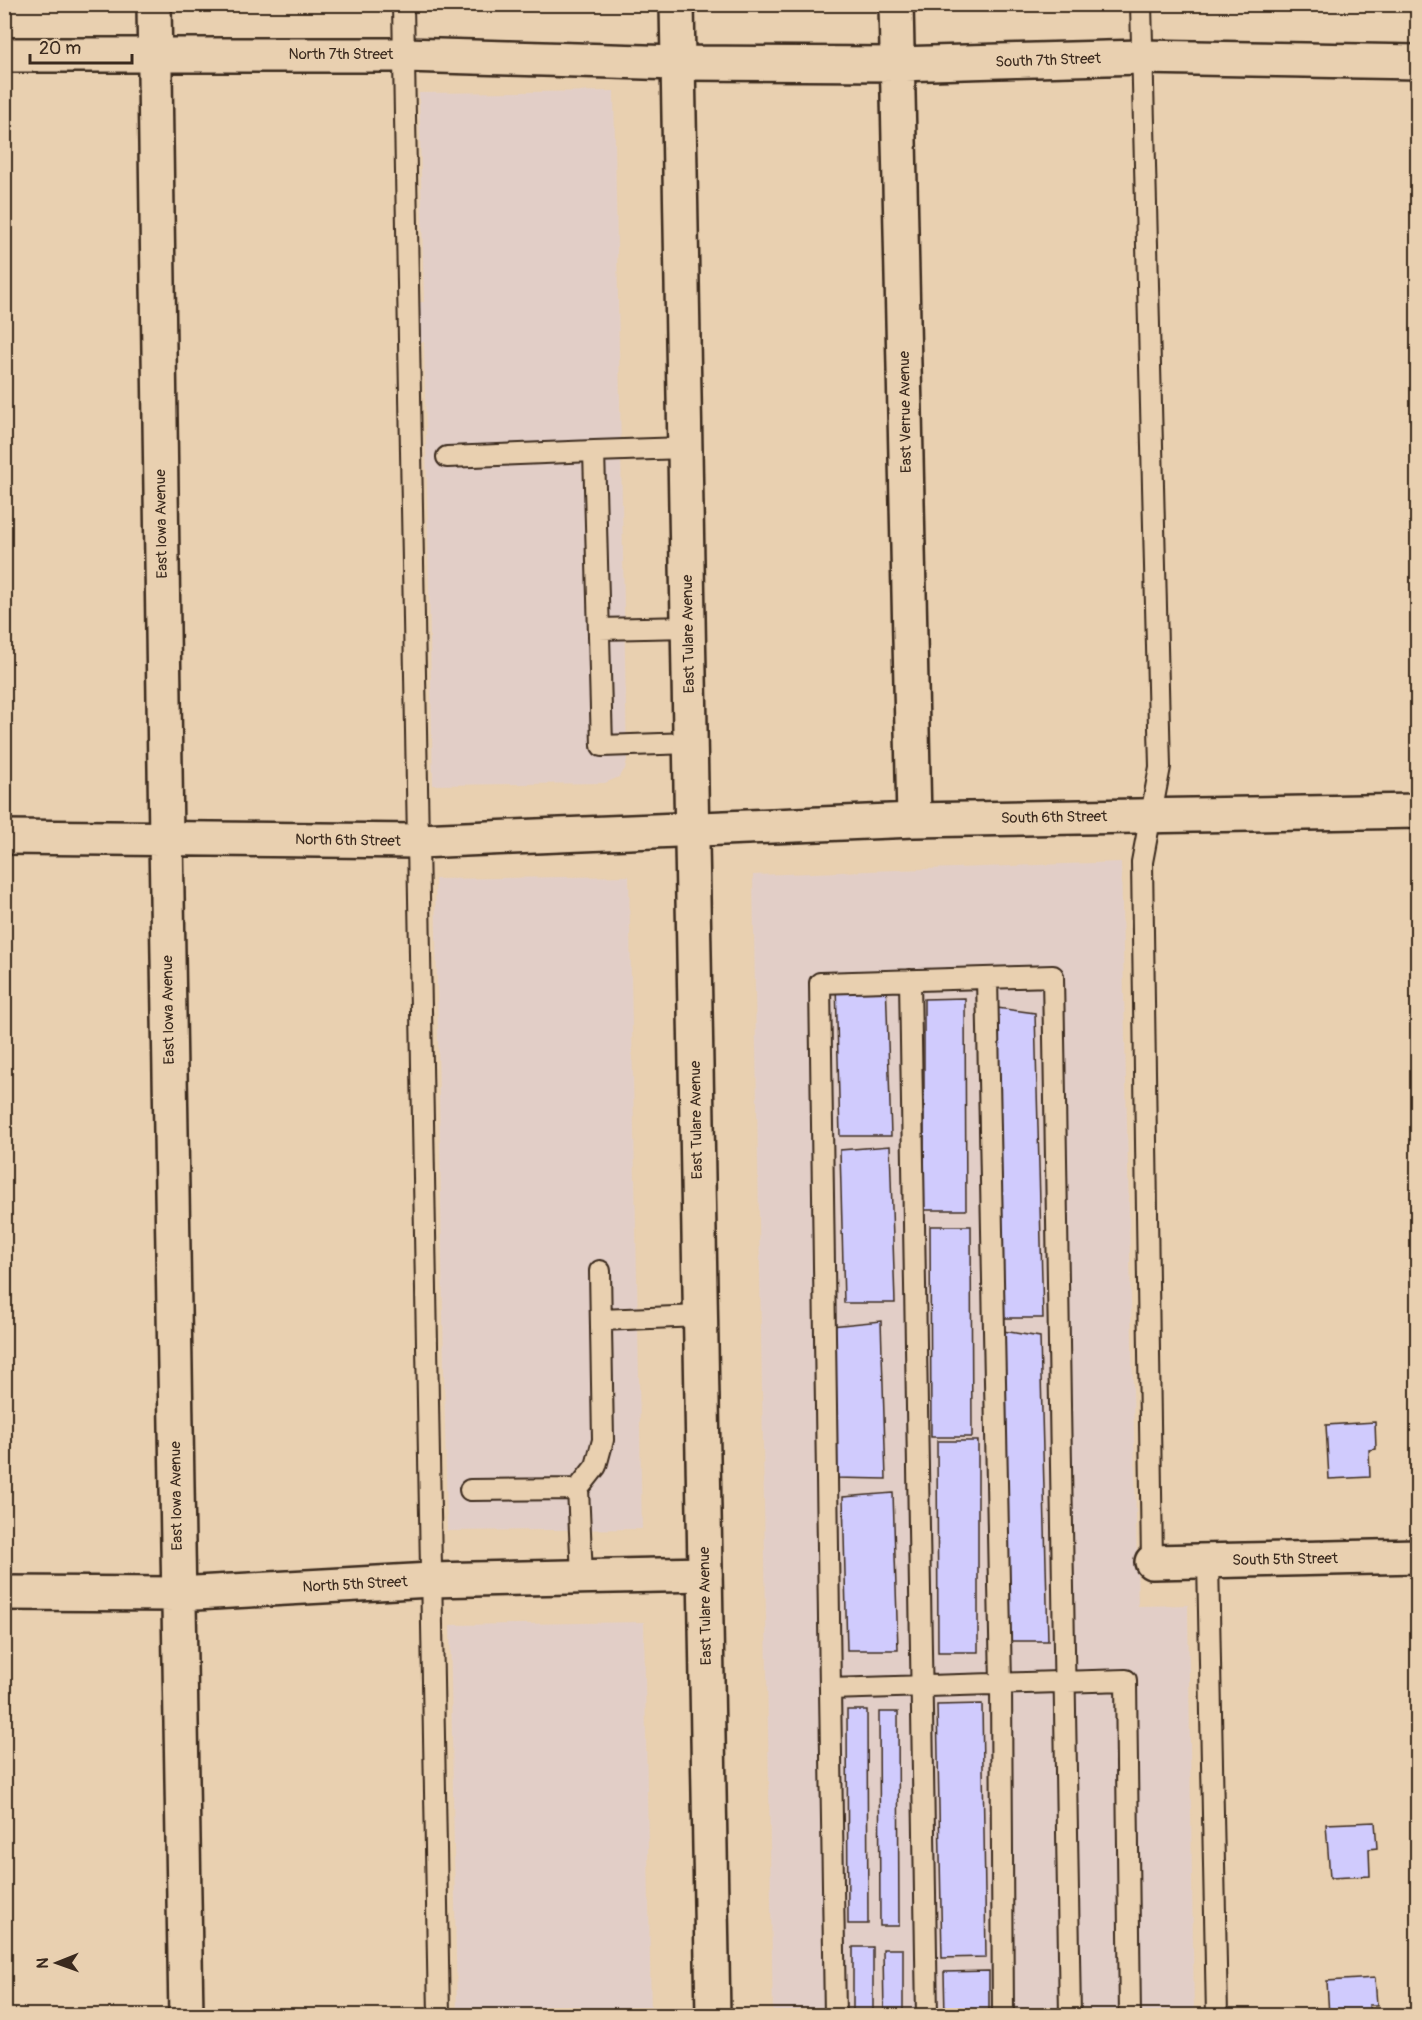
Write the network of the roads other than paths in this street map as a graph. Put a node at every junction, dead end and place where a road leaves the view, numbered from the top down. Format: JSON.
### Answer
{"nodes":[{"id":1,"x":154,"y":4,"type":"edge"},
{"id":2,"x":403,"y":4,"type":"edge"},
{"id":3,"x":677,"y":4,"type":"edge"},
{"id":4,"x":896,"y":4,"type":"edge"},
{"id":5,"x":1141,"y":4,"type":"edge"},
{"id":6,"x":155,"y":54,"type":"junction"},
{"id":7,"x":4,"y":55,"type":"edge"},
{"id":8,"x":404,"y":55,"type":"junction"},
{"id":9,"x":1142,"y":57,"type":"junction"},
{"id":10,"x":1418,"y":62,"type":"edge"},
{"id":11,"x":678,"y":63,"type":"junction"},
{"id":12,"x":897,"y":64,"type":"junction"},
{"id":13,"x":684,"y":448,"type":"junction"},
{"id":14,"x":594,"y":451,"type":"junction"},
{"id":15,"x":447,"y":457,"type":"dead end"},
{"id":16,"x":688,"y":627,"type":"junction"},
{"id":17,"x":599,"y":629,"type":"junction"},
{"id":18,"x":690,"y":743,"type":"junction"},
{"id":19,"x":1418,"y":811,"type":"edge"},
{"id":20,"x":1151,"y":815,"type":"junction"},
{"id":21,"x":914,"y":820,"type":"junction"},
{"id":22,"x":691,"y":828,"type":"junction"},
{"id":23,"x":4,"y":837,"type":"edge"},
{"id":24,"x":166,"y":838,"type":"junction"},
{"id":25,"x":419,"y":841,"type":"junction"},
{"id":26,"x":987,"y":978,"type":"junction"},
{"id":27,"x":910,"y":980,"type":"junction"},
{"id":28,"x":600,"y":1271,"type":"dead end"},
{"id":29,"x":700,"y":1316,"type":"junction"},
{"id":30,"x":601,"y":1320,"type":"junction"},
{"id":31,"x":578,"y":1489,"type":"junction"},
{"id":32,"x":470,"y":1490,"type":"dead end"},
{"id":33,"x":1418,"y":1556,"type":"edge"},
{"id":34,"x":1209,"y":1561,"type":"junction"},
{"id":35,"x":1152,"y":1562,"type":"joint"},
{"id":36,"x":705,"y":1574,"type":"junction"},
{"id":37,"x":582,"y":1576,"type":"junction"},
{"id":38,"x":431,"y":1581,"type":"junction"},
{"id":39,"x":4,"y":1593,"type":"edge"},
{"id":40,"x":178,"y":1594,"type":"junction"},
{"id":41,"x":1065,"y":1682,"type":"junction"},
{"id":42,"x":1000,"y":1684,"type":"junction"},
{"id":43,"x":922,"y":1686,"type":"junction"},
{"id":44,"x":830,"y":1689,"type":"junction"},
{"id":45,"x":186,"y":2016,"type":"edge"},
{"id":46,"x":438,"y":2016,"type":"edge"},
{"id":47,"x":713,"y":2016,"type":"edge"},
{"id":48,"x":835,"y":2016,"type":"edge"},
{"id":49,"x":927,"y":2016,"type":"edge"},
{"id":50,"x":1003,"y":2016,"type":"edge"},
{"id":51,"x":1070,"y":2016,"type":"edge"},
{"id":52,"x":1130,"y":2016,"type":"edge"},
{"id":53,"x":1217,"y":2016,"type":"edge"}],
"edges":[{"from":1,"to":6,"type":"street","name":"East Iowa Avenue"},
{"from":2,"to":8,"type":"lane"},
{"from":3,"to":11,"type":"street","name":"East Tulare Avenue"},
{"from":4,"to":12,"type":"street","name":"East Verrue Avenue"},
{"from":5,"to":9,"type":"lane"},
{"from":6,"to":7,"type":"street","name":"North 7th Street"},
{"from":6,"to":8,"type":"street","name":"North 7th Street"},
{"from":6,"to":24,"type":"street","name":"East Iowa Avenue"},
{"from":8,"to":11,"type":"street","name":"North 7th Street"},
{"from":8,"to":25,"type":"lane"},
{"from":9,"to":10,"type":"street","name":"South 7th Street"},
{"from":9,"to":12,"type":"street","name":"South 7th Street"},
{"from":9,"to":20,"type":"lane"},
{"from":11,"to":12,"type":"street","name":"South 7th Street"},
{"from":11,"to":13,"type":"street","name":"East Tulare Avenue"},
{"from":12,"to":21,"type":"street","name":"East Verrue Avenue"},
{"from":13,"to":14,"type":"lane"},
{"from":13,"to":16,"type":"street","name":"East Tulare Avenue"},
{"from":14,"to":15,"type":"lane"},
{"from":14,"to":17,"type":"lane"},
{"from":16,"to":17,"type":"lane"},
{"from":16,"to":18,"type":"street","name":"East Tulare Avenue"},
{"from":17,"to":18,"type":"lane"},
{"from":18,"to":22,"type":"street","name":"East Tulare Avenue"},
{"from":19,"to":20,"type":"street","name":"South 6th Street"},
{"from":20,"to":21,"type":"street","name":"South 6th Street"},
{"from":20,"to":35,"type":"lane"},
{"from":21,"to":22,"type":"street","name":"South 6th Street"},
{"from":22,"to":25,"type":"street","name":"North 6th Street"},
{"from":22,"to":29,"type":"street","name":"East Tulare Avenue"},
{"from":23,"to":24,"type":"street","name":"North 6th Street"},
{"from":24,"to":25,"type":"street","name":"North 6th Street"},
{"from":24,"to":40,"type":"street","name":"East Iowa Avenue"},
{"from":25,"to":38,"type":"lane"},
{"from":26,"to":27,"type":"lane"},
{"from":26,"to":41,"type":"lane"},
{"from":26,"to":42,"type":"lane"},
{"from":27,"to":43,"type":"lane"},
{"from":27,"to":44,"type":"lane"},
{"from":28,"to":30,"type":"lane"},
{"from":29,"to":30,"type":"lane"},
{"from":29,"to":36,"type":"street","name":"East Tulare Avenue"},
{"from":30,"to":31,"type":"lane"},
{"from":31,"to":32,"type":"lane"},
{"from":31,"to":37,"type":"lane"},
{"from":33,"to":34,"type":"street","name":"South 5th Street"},
{"from":34,"to":35,"type":"street","name":"South 5th Street"},
{"from":34,"to":53,"type":"lane"},
{"from":36,"to":37,"type":"street","name":"North 5th Street"},
{"from":36,"to":47,"type":"street","name":"East Tulare Avenue"},
{"from":37,"to":38,"type":"street","name":"North 5th Street"},
{"from":38,"to":40,"type":"street","name":"North 5th Street"},
{"from":38,"to":46,"type":"lane"},
{"from":39,"to":40,"type":"street","name":"North 5th Street"},
{"from":40,"to":45,"type":"street","name":"East Iowa Avenue"},
{"from":41,"to":42,"type":"lane"},
{"from":41,"to":51,"type":"lane"},
{"from":41,"to":52,"type":"lane"},
{"from":42,"to":43,"type":"lane"},
{"from":42,"to":50,"type":"lane"},
{"from":43,"to":44,"type":"lane"},
{"from":43,"to":49,"type":"lane"},
{"from":44,"to":48,"type":"lane"}]}
